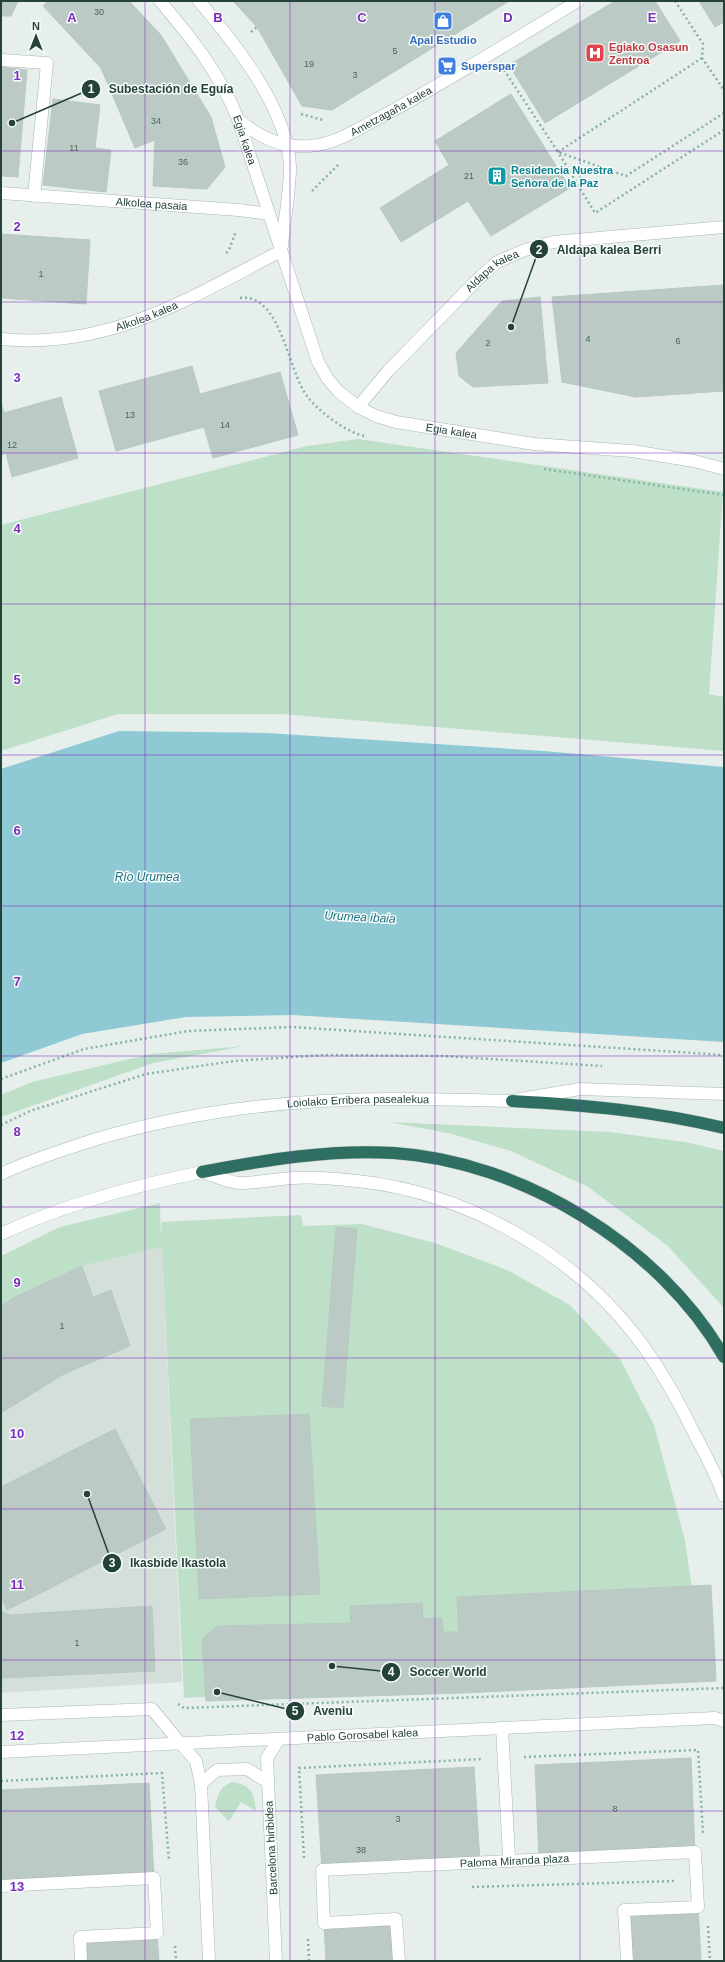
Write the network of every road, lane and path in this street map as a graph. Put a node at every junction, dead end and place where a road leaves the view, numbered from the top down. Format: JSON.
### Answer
{"nodes":[{"id":1,"x":160,"y":1,"type":"edge"},
{"id":2,"x":199,"y":1,"type":"edge"},
{"id":3,"x":578,"y":1,"type":"edge"},
{"id":4,"x":675,"y":1,"type":"edge"},
{"id":5,"x":492,"y":53,"type":"junction"},
{"id":6,"x":702,"y":58,"type":"junction"},
{"id":7,"x":1,"y":60,"type":"edge"},
{"id":8,"x":724,"y":90,"type":"edge"},
{"id":9,"x":724,"y":113,"type":"edge"},
{"id":10,"x":238,"y":119,"type":"junction"},
{"id":11,"x":724,"y":130,"type":"edge"},
{"id":12,"x":286,"y":145,"type":"junction"},
{"id":13,"x":558,"y":152,"type":"junction"},
{"id":14,"x":1,"y":193,"type":"edge"},
{"id":15,"x":34,"y":196,"type":"junction"},
{"id":16,"x":269,"y":214,"type":"junction"},
{"id":17,"x":724,"y":227,"type":"edge"},
{"id":18,"x":281,"y":251,"type":"junction"},
{"id":19,"x":1,"y":339,"type":"edge"},
{"id":20,"x":358,"y":407,"type":"junction"},
{"id":21,"x":724,"y":469,"type":"edge"},
{"id":22,"x":724,"y":1055,"type":"edge"},
{"id":23,"x":607,"y":1066,"type":"dead end"},
{"id":24,"x":1,"y":1079,"type":"edge"},
{"id":25,"x":724,"y":1094,"type":"edge"},
{"id":26,"x":512,"y":1101,"type":"junction"},
{"id":27,"x":1,"y":1125,"type":"edge"},
{"id":28,"x":724,"y":1128,"type":"edge"},
{"id":29,"x":202,"y":1172,"type":"junction"},
{"id":30,"x":1,"y":1174,"type":"edge"},
{"id":31,"x":1,"y":1234,"type":"edge"},
{"id":32,"x":724,"y":1358,"type":"edge"},
{"id":33,"x":724,"y":1496,"type":"edge"},
{"id":34,"x":724,"y":1688,"type":"edge"},
{"id":35,"x":174,"y":1701,"type":"dead end"},
{"id":36,"x":1,"y":1715,"type":"edge"},
{"id":37,"x":724,"y":1721,"type":"edge"},
{"id":38,"x":502,"y":1728,"type":"junction"},
{"id":39,"x":279,"y":1739,"type":"junction"},
{"id":40,"x":181,"y":1744,"type":"junction"},
{"id":41,"x":1,"y":1752,"type":"edge"},
{"id":42,"x":1,"y":1781,"type":"edge"},
{"id":43,"x":268,"y":1782,"type":"junction"},
{"id":44,"x":201,"y":1784,"type":"junction"},
{"id":45,"x":509,"y":1856,"type":"dead end"},
{"id":46,"x":169,"y":1866,"type":"dead end"},
{"id":47,"x":697,"y":1881,"type":"junction"},
{"id":48,"x":1,"y":1886,"type":"edge"},
{"id":49,"x":466,"y":1887,"type":"dead end"},
{"id":50,"x":175,"y":1945,"type":"dead end"},
{"id":51,"x":81,"y":1961,"type":"edge"},
{"id":52,"x":176,"y":1961,"type":"edge"},
{"id":53,"x":209,"y":1961,"type":"edge"},
{"id":54,"x":276,"y":1961,"type":"edge"},
{"id":55,"x":398,"y":1961,"type":"edge"},
{"id":56,"x":627,"y":1961,"type":"edge"}],
"edges":[{"from":1,"to":10,"type":"street","name":"Egia kalea"},
{"from":2,"to":12,"type":"street","name":"Egia kalea"},
{"from":3,"to":5,"type":"street","name":"Ametzagaña kalea"},
{"from":4,"to":6,"type":"path"},
{"from":5,"to":12,"type":"street","name":"Ametzagaña kalea"},
{"from":5,"to":13,"type":"path"},
{"from":6,"to":8,"type":"path"},
{"from":6,"to":13,"type":"path"},
{"from":7,"to":15,"type":"street"},
{"from":9,"to":13,"type":"path"},
{"from":10,"to":12,"type":"street","name":"Ametzagaña kalea"},
{"from":10,"to":16,"type":"street","name":"Egia kalea"},
{"from":11,"to":13,"type":"path"},
{"from":12,"to":18,"type":"street","name":"Egia kalea"},
{"from":14,"to":15,"type":"street","name":"Alkolea pasaia"},
{"from":15,"to":16,"type":"street","name":"Alkolea pasaia"},
{"from":16,"to":18,"type":"street","name":"Egia kalea"},
{"from":17,"to":20,"type":"street","name":"Aldapa kalea"},
{"from":18,"to":19,"type":"street","name":"Alkolea kalea"},
{"from":18,"to":20,"type":"street","name":"Egia kalea"},
{"from":20,"to":21,"type":"street","name":"Egia kalea"},
{"from":22,"to":24,"type":"path"},
{"from":23,"to":27,"type":"path"},
{"from":25,"to":26,"type":"street","name":"Loiolako Erribera pasealekua"},
{"from":26,"to":28,"type":"highway"},
{"from":26,"to":30,"type":"street","name":"Loiolako Erribera pasealekua"},
{"from":29,"to":31,"type":"street"},
{"from":29,"to":32,"type":"highway"},
{"from":29,"to":33,"type":"street"},
{"from":34,"to":35,"type":"path"},
{"from":36,"to":40,"type":"street"},
{"from":37,"to":38,"type":"street","name":"Pablo Gorosabel kalea"},
{"from":38,"to":39,"type":"street","name":"Pablo Gorosabel kalea"},
{"from":38,"to":45,"type":"street"},
{"from":39,"to":40,"type":"street","name":"Pablo Gorosabel kalea"},
{"from":39,"to":43,"type":"street","name":"Barcelona hiribidea"},
{"from":40,"to":41,"type":"street","name":"Pablo Gorosabel kalea"},
{"from":40,"to":44,"type":"street"},
{"from":42,"to":46,"type":"path"},
{"from":43,"to":44,"type":"street"},
{"from":43,"to":54,"type":"street","name":"Barcelona hiribidea"},
{"from":44,"to":53,"type":"street"},
{"from":47,"to":49,"type":"path"},
{"from":47,"to":55,"type":"street","name":"Paloma Miranda plaza"},
{"from":47,"to":56,"type":"street","name":"Paloma Miranda plaza"},
{"from":48,"to":51,"type":"street"},
{"from":50,"to":52,"type":"path"}]}
